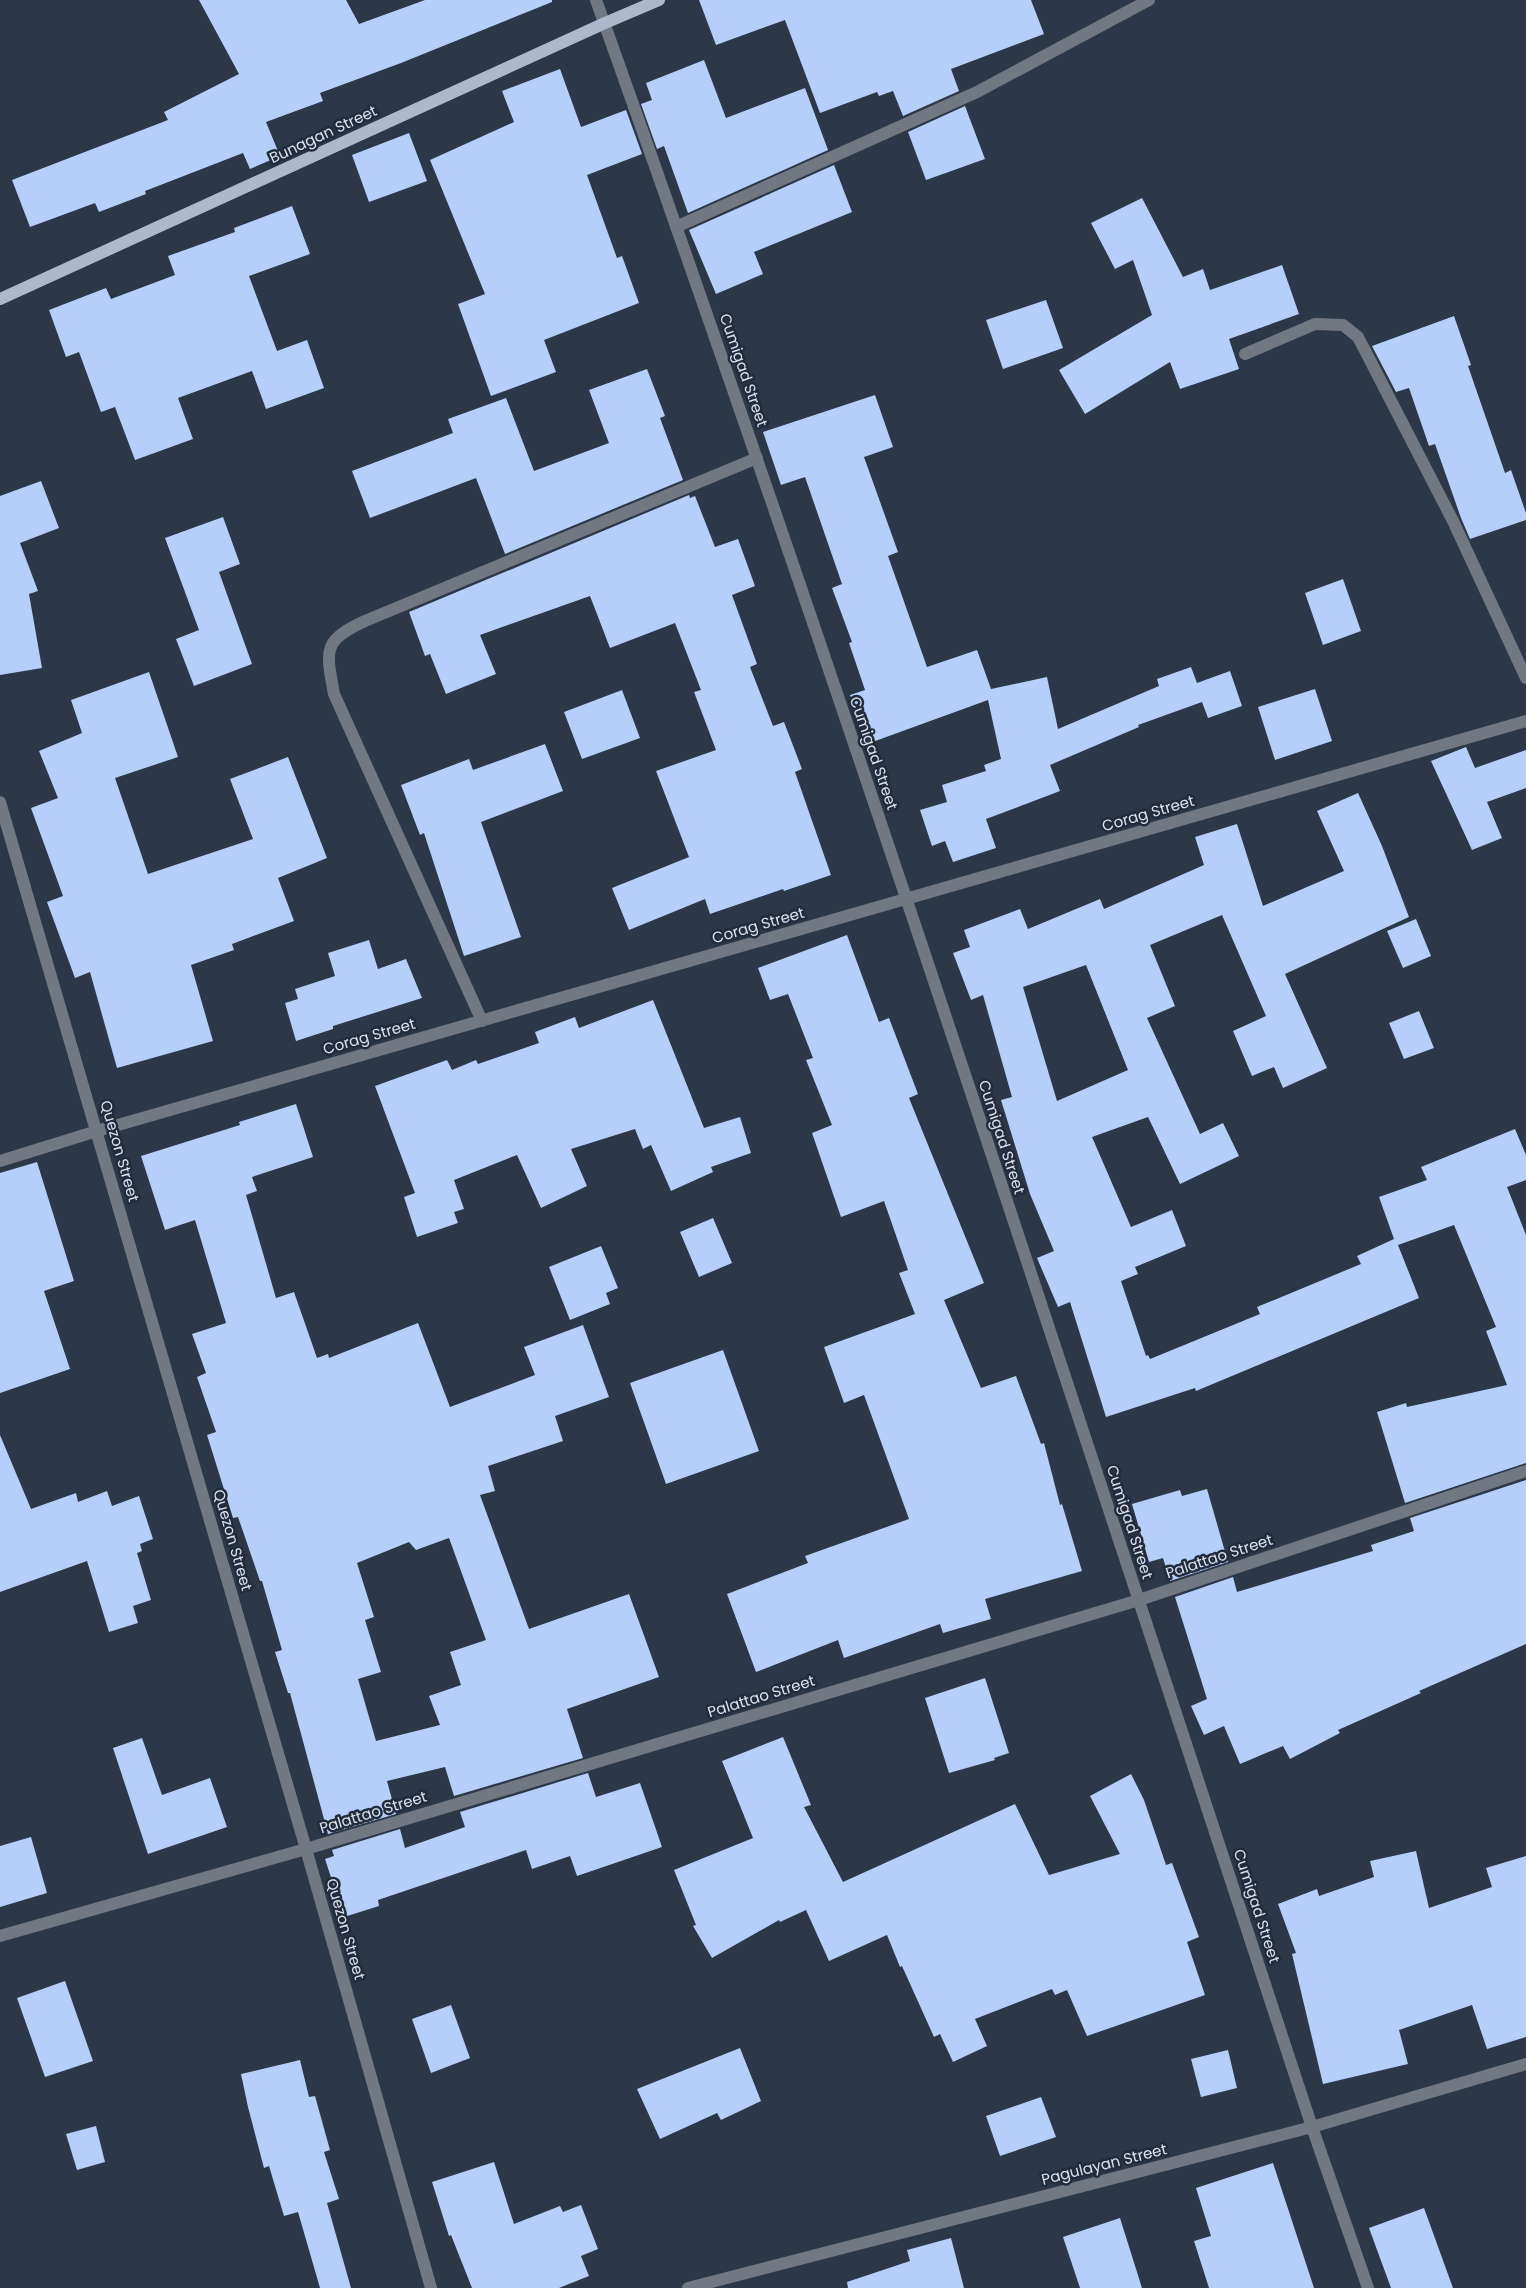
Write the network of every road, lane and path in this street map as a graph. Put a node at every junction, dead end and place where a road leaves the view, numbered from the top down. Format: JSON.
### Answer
{"nodes":[{"id":1,"x":596,"y":0,"type":"edge"},
{"id":2,"x":659,"y":0,"type":"edge"},
{"id":3,"x":1149,"y":0,"type":"edge"},
{"id":4,"x":605,"y":23,"type":"junction"},
{"id":5,"x":676,"y":227,"type":"junction"},
{"id":6,"x":0,"y":299,"type":"edge"},
{"id":7,"x":1245,"y":354,"type":"dead end"},
{"id":8,"x":757,"y":458,"type":"junction"},
{"id":9,"x":1526,"y":678,"type":"edge"},
{"id":10,"x":1526,"y":721,"type":"edge"},
{"id":11,"x":0,"y":802,"type":"edge"},
{"id":12,"x":906,"y":900,"type":"junction"},
{"id":13,"x":482,"y":1021,"type":"junction"},
{"id":14,"x":97,"y":1131,"type":"junction"},
{"id":15,"x":0,"y":1160,"type":"edge"},
{"id":16,"x":1526,"y":1471,"type":"edge"},
{"id":17,"x":1139,"y":1600,"type":"junction"},
{"id":18,"x":306,"y":1849,"type":"junction"},
{"id":19,"x":0,"y":1936,"type":"edge"},
{"id":20,"x":1526,"y":2064,"type":"edge"},
{"id":21,"x":1312,"y":2127,"type":"junction"},
{"id":22,"x":431,"y":2288,"type":"edge"},
{"id":23,"x":688,"y":2288,"type":"edge"},
{"id":24,"x":1368,"y":2288,"type":"edge"}],
"edges":[{"from":1,"to":4,"type":"street","name":"Cumigad Street"},
{"from":2,"to":4,"type":"main road","name":"Bunagan Street"},
{"from":3,"to":5,"type":"street"},
{"from":4,"to":5,"type":"street","name":"Cumigad Street"},
{"from":4,"to":6,"type":"main road","name":"Bunagan Street"},
{"from":5,"to":8,"type":"street","name":"Cumigad Street"},
{"from":7,"to":9,"type":"street"},
{"from":8,"to":12,"type":"street","name":"Cumigad Street"},
{"from":8,"to":13,"type":"street"},
{"from":10,"to":12,"type":"street","name":"Corag Street"},
{"from":11,"to":14,"type":"street","name":"Quezon Street"},
{"from":12,"to":13,"type":"street","name":"Corag Street"},
{"from":12,"to":17,"type":"street","name":"Cumigad Street"},
{"from":13,"to":14,"type":"street","name":"Corag Street"},
{"from":14,"to":15,"type":"street","name":"Corag Street"},
{"from":14,"to":18,"type":"street","name":"Quezon Street"},
{"from":16,"to":17,"type":"street","name":"Palattao Street"},
{"from":17,"to":18,"type":"street","name":"Palattao Street"},
{"from":17,"to":21,"type":"street","name":"Cumigad Street"},
{"from":18,"to":19,"type":"street","name":"Palattao Street"},
{"from":18,"to":22,"type":"street","name":"Quezon Street"},
{"from":20,"to":21,"type":"street","name":"Pagulayan Street"},
{"from":21,"to":23,"type":"street","name":"Pagulayan Street"},
{"from":21,"to":24,"type":"street","name":"Cumigad Street"}]}
